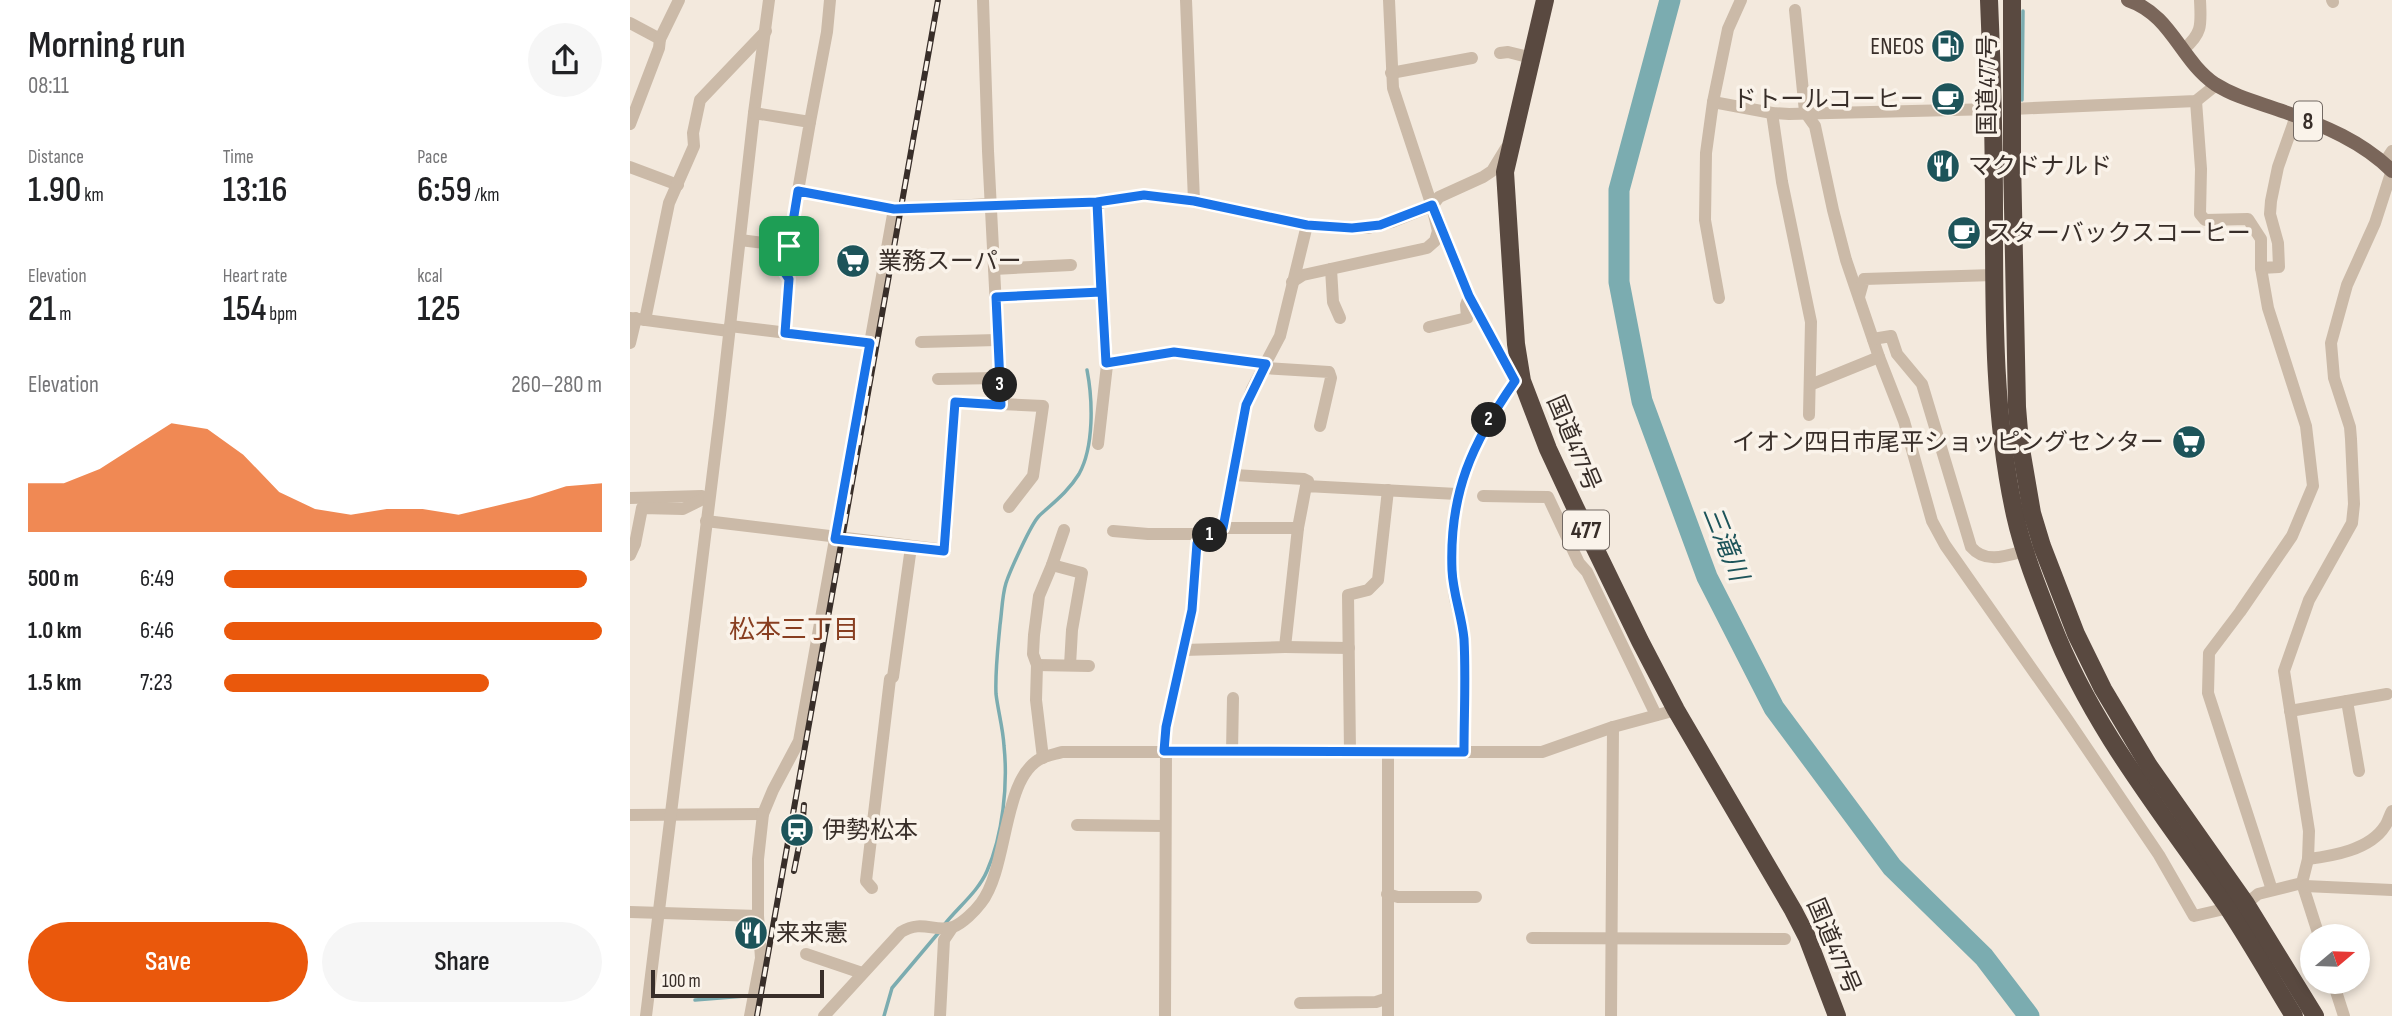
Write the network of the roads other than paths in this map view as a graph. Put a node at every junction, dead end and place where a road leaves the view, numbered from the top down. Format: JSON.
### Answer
{"nodes":[{"id":1,"x":679,"y":0,"type":"edge"},
{"id":2,"x":769,"y":0,"type":"edge"},
{"id":3,"x":830,"y":0,"type":"edge"},
{"id":4,"x":983,"y":0,"type":"edge"},
{"id":5,"x":1186,"y":0,"type":"edge"},
{"id":6,"x":1389,"y":0,"type":"edge"},
{"id":7,"x":1545,"y":0,"type":"edge"},
{"id":8,"x":1741,"y":0,"type":"edge"},
{"id":9,"x":1989,"y":0,"type":"edge"},
{"id":10,"x":2011,"y":0,"type":"edge"},
{"id":11,"x":2128,"y":0,"type":"edge"},
{"id":12,"x":2200,"y":0,"type":"edge"},
{"id":13,"x":1795,"y":10,"type":"dead end"},
{"id":14,"x":630,"y":23,"type":"edge"},
{"id":15,"x":766,"y":31,"type":"junction"},
{"id":16,"x":660,"y":39,"type":"junction"},
{"id":17,"x":2184,"y":50,"type":"junction"},
{"id":18,"x":1500,"y":53,"type":"dead end"},
{"id":19,"x":1472,"y":58,"type":"dead end"},
{"id":20,"x":1532,"y":58,"type":"junction"},
{"id":21,"x":1391,"y":73,"type":"junction"},
{"id":22,"x":2216,"y":85,"type":"junction"},
{"id":23,"x":2196,"y":101,"type":"junction"},
{"id":24,"x":1713,"y":102,"type":"junction"},
{"id":25,"x":2012,"y":109,"type":"junction"},
{"id":26,"x":1994,"y":110,"type":"junction"},
{"id":27,"x":1805,"y":112,"type":"junction"},
{"id":28,"x":754,"y":113,"type":"junction"},
{"id":29,"x":1772,"y":113,"type":"junction"},
{"id":30,"x":2296,"y":116,"type":"junction"},
{"id":31,"x":810,"y":122,"type":"junction"},
{"id":32,"x":630,"y":124,"type":"edge"},
{"id":33,"x":1515,"y":130,"type":"junction"},
{"id":34,"x":2390,"y":164,"type":"edge"},
{"id":35,"x":630,"y":167,"type":"edge"},
{"id":36,"x":678,"y":185,"type":"junction"},
{"id":37,"x":798,"y":191,"type":"junction"},
{"id":38,"x":1194,"y":201,"type":"junction"},
{"id":39,"x":1097,"y":202,"type":"junction"},
{"id":40,"x":991,"y":205,"type":"junction"},
{"id":41,"x":1432,"y":205,"type":"junction"},
{"id":42,"x":894,"y":209,"type":"junction"},
{"id":43,"x":1307,"y":225,"type":"junction"},
{"id":44,"x":740,"y":240,"type":"junction"},
{"id":45,"x":789,"y":246,"type":"junction"},
{"id":46,"x":1071,"y":265,"type":"dead end"},
{"id":47,"x":2261,"y":268,"type":"junction"},
{"id":48,"x":994,"y":269,"type":"junction"},
{"id":49,"x":1331,"y":269,"type":"junction"},
{"id":50,"x":1994,"y":275,"type":"junction"},
{"id":51,"x":1292,"y":282,"type":"junction"},
{"id":52,"x":1101,"y":292,"type":"junction"},
{"id":53,"x":1469,"y":296,"type":"junction"},
{"id":54,"x":996,"y":297,"type":"junction"},
{"id":55,"x":1859,"y":297,"type":"junction"},
{"id":56,"x":1719,"y":298,"type":"dead end"},
{"id":57,"x":1340,"y":318,"type":"dead end"},
{"id":58,"x":637,"y":319,"type":"edge"},
{"id":59,"x":1429,"y":327,"type":"dead end"},
{"id":60,"x":730,"y":329,"type":"junction"},
{"id":61,"x":785,"y":333,"type":"junction"},
{"id":62,"x":997,"y":340,"type":"junction"},
{"id":63,"x":1873,"y":340,"type":"junction"},
{"id":64,"x":921,"y":342,"type":"dead end"},
{"id":65,"x":630,"y":343,"type":"edge"},
{"id":66,"x":870,"y":343,"type":"junction"},
{"id":67,"x":1880,"y":357,"type":"junction"},
{"id":68,"x":1106,"y":363,"type":"junction"},
{"id":69,"x":1265,"y":366,"type":"junction"},
{"id":70,"x":999,"y":378,"type":"junction"},
{"id":71,"x":938,"y":379,"type":"dead end"},
{"id":72,"x":1518,"y":381,"type":"junction"},
{"id":73,"x":1810,"y":386,"type":"junction"},
{"id":74,"x":1001,"y":405,"type":"junction"},
{"id":75,"x":1809,"y":415,"type":"dead end"},
{"id":76,"x":1320,"y":426,"type":"dead end"},
{"id":77,"x":1098,"y":444,"type":"dead end"},
{"id":78,"x":1234,"y":475,"type":"junction"},
{"id":79,"x":1306,"y":486,"type":"junction"},
{"id":80,"x":1388,"y":490,"type":"junction"},
{"id":81,"x":1457,"y":494,"type":"junction"},
{"id":82,"x":709,"y":496,"type":"junction"},
{"id":83,"x":1483,"y":496,"type":"dead end"},
{"id":84,"x":630,"y":498,"type":"edge"},
{"id":85,"x":1009,"y":507,"type":"dead end"},
{"id":86,"x":636,"y":514,"type":"edge"},
{"id":87,"x":706,"y":521,"type":"junction"},
{"id":88,"x":1298,"y":528,"type":"junction"},
{"id":89,"x":1064,"y":530,"type":"dead end"},
{"id":90,"x":1113,"y":531,"type":"dead end"},
{"id":91,"x":1217,"y":531,"type":"junction"},
{"id":92,"x":835,"y":539,"type":"junction"},
{"id":93,"x":911,"y":547,"type":"junction"},
{"id":94,"x":2034,"y":548,"type":"junction"},
{"id":95,"x":630,"y":555,"type":"edge"},
{"id":96,"x":1052,"y":565,"type":"junction"},
{"id":97,"x":1285,"y":647,"type":"junction"},
{"id":98,"x":1349,"y":648,"type":"junction"},
{"id":99,"x":1183,"y":650,"type":"junction"},
{"id":100,"x":1037,"y":665,"type":"junction"},
{"id":101,"x":1070,"y":665,"type":"junction"},
{"id":102,"x":1089,"y":666,"type":"dead end"},
{"id":103,"x":2387,"y":694,"type":"dead end"},
{"id":104,"x":1233,"y":698,"type":"dead end"},
{"id":105,"x":2347,"y":701,"type":"junction"},
{"id":106,"x":1676,"y":710,"type":"junction"},
{"id":107,"x":2290,"y":711,"type":"junction"},
{"id":108,"x":1656,"y":715,"type":"junction"},
{"id":109,"x":1613,"y":727,"type":"junction"},
{"id":110,"x":1165,"y":751,"type":"junction"},
{"id":111,"x":1232,"y":752,"type":"junction"},
{"id":112,"x":1350,"y":752,"type":"junction"},
{"id":113,"x":1388,"y":752,"type":"junction"},
{"id":114,"x":1464,"y":752,"type":"junction"},
{"id":115,"x":1042,"y":758,"type":"junction"},
{"id":116,"x":2359,"y":771,"type":"dead end"},
{"id":117,"x":2392,"y":811,"type":"edge"},
{"id":118,"x":671,"y":814,"type":"junction"},
{"id":119,"x":762,"y":814,"type":"junction"},
{"id":120,"x":630,"y":815,"type":"edge"},
{"id":121,"x":1077,"y":825,"type":"dead end"},
{"id":122,"x":1166,"y":826,"type":"junction"},
{"id":123,"x":2308,"y":859,"type":"junction"},
{"id":124,"x":2303,"y":885,"type":"junction"},
{"id":125,"x":872,"y":888,"type":"dead end"},
{"id":126,"x":2272,"y":890,"type":"junction"},
{"id":127,"x":2392,"y":890,"type":"edge"},
{"id":128,"x":1388,"y":894,"type":"junction"},
{"id":129,"x":1476,"y":897,"type":"dead end"},
{"id":130,"x":2246,"y":904,"type":"junction"},
{"id":131,"x":2227,"y":907,"type":"junction"},
{"id":132,"x":630,"y":912,"type":"edge"},
{"id":133,"x":658,"y":913,"type":"junction"},
{"id":134,"x":758,"y":916,"type":"junction"},
{"id":135,"x":2315,"y":924,"type":"edge"},
{"id":136,"x":945,"y":927,"type":"junction"},
{"id":137,"x":1532,"y":938,"type":"dead end"},
{"id":138,"x":1611,"y":939,"type":"junction"},
{"id":139,"x":1785,"y":939,"type":"dead end"},
{"id":140,"x":806,"y":954,"type":"dead end"},
{"id":141,"x":862,"y":973,"type":"junction"},
{"id":142,"x":2337,"y":994,"type":"edge"},
{"id":143,"x":1388,"y":998,"type":"junction"},
{"id":144,"x":1300,"y":1003,"type":"dead end"},
{"id":145,"x":646,"y":1016,"type":"edge"},
{"id":146,"x":750,"y":1016,"type":"edge"},
{"id":147,"x":824,"y":1016,"type":"edge"},
{"id":148,"x":940,"y":1016,"type":"edge"},
{"id":149,"x":1166,"y":1016,"type":"edge"},
{"id":150,"x":1388,"y":1016,"type":"edge"},
{"id":151,"x":1611,"y":1016,"type":"edge"},
{"id":152,"x":1837,"y":1016,"type":"edge"},
{"id":153,"x":2294,"y":1016,"type":"edge"},
{"id":154,"x":2315,"y":1016,"type":"edge"},
{"id":155,"x":2344,"y":1016,"type":"edge"}],
"edges":[{"from":1,"to":16,"type":"street"},
{"from":2,"to":15,"type":"street"},
{"from":3,"to":31,"type":"street"},
{"from":4,"to":40,"type":"street"},
{"from":5,"to":38,"type":"street"},
{"from":6,"to":21,"type":"street"},
{"from":7,"to":20,"type":"highway","name":"国道477号","number":"477"},
{"from":8,"to":24,"type":"street"},
{"from":9,"to":26,"type":"highway","name":"国道477号"},
{"from":10,"to":25,"type":"highway","name":"国道477号"},
{"from":11,"to":17,"type":"main road","number":"8"},
{"from":12,"to":17,"type":"street"},
{"from":13,"to":27,"type":"street"},
{"from":14,"to":16,"type":"street"},
{"from":15,"to":28,"type":"street"},
{"from":15,"to":36,"type":"street"},
{"from":16,"to":32,"type":"street"},
{"from":17,"to":22,"type":"main road","number":"8"},
{"from":18,"to":20,"type":"street"},
{"from":19,"to":21,"type":"street"},
{"from":20,"to":33,"type":"highway","name":"国道477号","number":"477"},
{"from":21,"to":41,"type":"street"},
{"from":22,"to":23,"type":"street"},
{"from":22,"to":30,"type":"main road","number":"8"},
{"from":23,"to":25,"type":"street"},
{"from":23,"to":47,"type":"street"},
{"from":24,"to":29,"type":"street"},
{"from":24,"to":56,"type":"street"},
{"from":25,"to":94,"type":"highway","name":"国道477号"},
{"from":26,"to":27,"type":"street"},
{"from":26,"to":50,"type":"highway","name":"国道477号"},
{"from":27,"to":29,"type":"street"},
{"from":27,"to":55,"type":"street"},
{"from":28,"to":31,"type":"street"},
{"from":28,"to":44,"type":"street"},
{"from":29,"to":73,"type":"street"},
{"from":30,"to":34,"type":"main road","number":"8"},
{"from":30,"to":47,"type":"street"},
{"from":31,"to":37,"type":"street"},
{"from":33,"to":41,"type":"street"},
{"from":33,"to":72,"type":"highway","name":"国道477号","number":"477"},
{"from":34,"to":107,"type":"street"},
{"from":35,"to":36,"type":"street"},
{"from":36,"to":58,"type":"street"},
{"from":37,"to":42,"type":"street"},
{"from":37,"to":45,"type":"street"},
{"from":38,"to":39,"type":"street"},
{"from":38,"to":43,"type":"street"},
{"from":39,"to":40,"type":"street"},
{"from":39,"to":52,"type":"street"},
{"from":40,"to":42,"type":"street"},
{"from":40,"to":48,"type":"street"},
{"from":41,"to":43,"type":"street"},
{"from":41,"to":49,"type":"street"},
{"from":41,"to":53,"type":"street"},
{"from":42,"to":66,"type":"street"},
{"from":43,"to":51,"type":"street"},
{"from":44,"to":45,"type":"street"},
{"from":44,"to":60,"type":"street"},
{"from":45,"to":61,"type":"street"},
{"from":46,"to":48,"type":"street"},
{"from":47,"to":126,"type":"street"},
{"from":48,"to":54,"type":"street"},
{"from":49,"to":51,"type":"street"},
{"from":49,"to":57,"type":"street"},
{"from":50,"to":55,"type":"street"},
{"from":50,"to":94,"type":"highway","name":"国道477号"},
{"from":51,"to":69,"type":"street"},
{"from":52,"to":54,"type":"street"},
{"from":52,"to":68,"type":"street"},
{"from":53,"to":59,"type":"street"},
{"from":53,"to":72,"type":"street"},
{"from":54,"to":62,"type":"street"},
{"from":55,"to":63,"type":"street"},
{"from":58,"to":60,"type":"street"},
{"from":58,"to":65,"type":"street"},
{"from":60,"to":61,"type":"street"},
{"from":60,"to":82,"type":"street"},
{"from":61,"to":66,"type":"street"},
{"from":62,"to":64,"type":"street"},
{"from":62,"to":70,"type":"street"},
{"from":63,"to":67,"type":"street"},
{"from":63,"to":94,"type":"street"},
{"from":66,"to":92,"type":"street"},
{"from":67,"to":73,"type":"street"},
{"from":67,"to":131,"type":"street"},
{"from":68,"to":69,"type":"street"},
{"from":68,"to":77,"type":"street"},
{"from":69,"to":76,"type":"street"},
{"from":69,"to":78,"type":"street"},
{"from":70,"to":71,"type":"street"},
{"from":70,"to":74,"type":"street"},
{"from":72,"to":81,"type":"street"},
{"from":72,"to":106,"type":"highway","name":"国道477号","number":"477"},
{"from":73,"to":75,"type":"street"},
{"from":74,"to":85,"type":"street"},
{"from":74,"to":93,"type":"street"},
{"from":78,"to":79,"type":"street"},
{"from":78,"to":91,"type":"street"},
{"from":79,"to":80,"type":"street"},
{"from":79,"to":88,"type":"street"},
{"from":80,"to":81,"type":"street"},
{"from":80,"to":98,"type":"street"},
{"from":81,"to":114,"type":"street"},
{"from":82,"to":84,"type":"street"},
{"from":82,"to":86,"type":"street"},
{"from":82,"to":87,"type":"street"},
{"from":83,"to":108,"type":"street"},
{"from":86,"to":95,"type":"street"},
{"from":87,"to":92,"type":"street"},
{"from":87,"to":118,"type":"street"},
{"from":88,"to":91,"type":"street"},
{"from":88,"to":97,"type":"street"},
{"from":89,"to":96,"type":"street"},
{"from":90,"to":91,"type":"street"},
{"from":91,"to":99,"type":"street"},
{"from":92,"to":93,"type":"street"},
{"from":92,"to":119,"type":"street"},
{"from":93,"to":125,"type":"street"},
{"from":94,"to":130,"type":"highway","name":"国道477号"},
{"from":94,"to":131,"type":"highway","name":"国道477号"},
{"from":96,"to":100,"type":"street"},
{"from":96,"to":101,"type":"street"},
{"from":97,"to":98,"type":"street"},
{"from":97,"to":99,"type":"street"},
{"from":98,"to":112,"type":"street"},
{"from":99,"to":110,"type":"street"},
{"from":100,"to":101,"type":"street"},
{"from":100,"to":115,"type":"street"},
{"from":101,"to":102,"type":"street"},
{"from":103,"to":105,"type":"street"},
{"from":104,"to":111,"type":"street"},
{"from":105,"to":107,"type":"street"},
{"from":105,"to":116,"type":"street"},
{"from":106,"to":108,"type":"street"},
{"from":106,"to":152,"type":"highway","name":"国道477号","number":"477"},
{"from":107,"to":123,"type":"street"},
{"from":108,"to":109,"type":"street"},
{"from":109,"to":114,"type":"street"},
{"from":109,"to":138,"type":"street"},
{"from":110,"to":111,"type":"street"},
{"from":110,"to":115,"type":"street"},
{"from":110,"to":122,"type":"street"},
{"from":111,"to":112,"type":"street"},
{"from":112,"to":113,"type":"street"},
{"from":113,"to":114,"type":"street"},
{"from":113,"to":128,"type":"street"},
{"from":115,"to":136,"type":"street"},
{"from":117,"to":123,"type":"street"},
{"from":118,"to":119,"type":"street"},
{"from":118,"to":120,"type":"street"},
{"from":118,"to":133,"type":"street"},
{"from":119,"to":134,"type":"street"},
{"from":121,"to":122,"type":"street"},
{"from":122,"to":149,"type":"street"},
{"from":123,"to":124,"type":"street"},
{"from":124,"to":126,"type":"street"},
{"from":124,"to":127,"type":"street"},
{"from":124,"to":135,"type":"street"},
{"from":126,"to":130,"type":"street"},
{"from":128,"to":129,"type":"street"},
{"from":128,"to":143,"type":"street"},
{"from":130,"to":131,"type":"street"},
{"from":130,"to":154,"type":"highway","name":"国道477号"},
{"from":131,"to":153,"type":"highway","name":"国道477号"},
{"from":132,"to":133,"type":"street"},
{"from":133,"to":134,"type":"street"},
{"from":133,"to":145,"type":"street"},
{"from":134,"to":146,"type":"street"},
{"from":136,"to":141,"type":"street"},
{"from":136,"to":148,"type":"street"},
{"from":137,"to":138,"type":"street"},
{"from":138,"to":139,"type":"street"},
{"from":138,"to":151,"type":"street"},
{"from":140,"to":141,"type":"street"},
{"from":141,"to":147,"type":"street"},
{"from":142,"to":155,"type":"street"},
{"from":143,"to":144,"type":"street"},
{"from":143,"to":150,"type":"street"}]}
